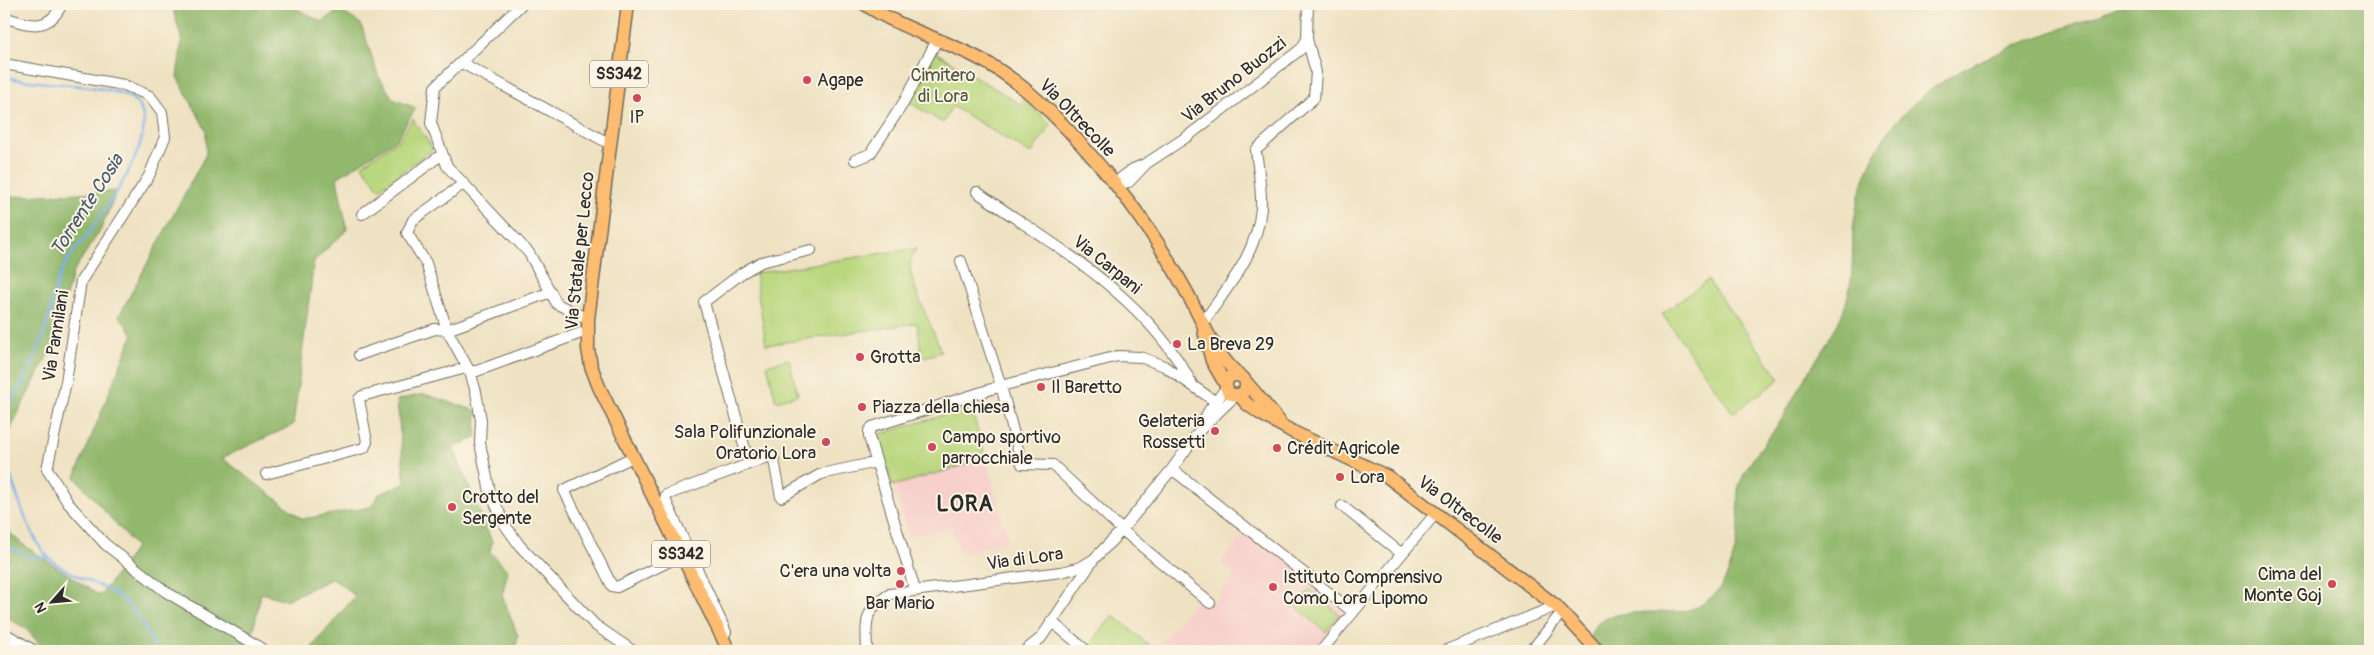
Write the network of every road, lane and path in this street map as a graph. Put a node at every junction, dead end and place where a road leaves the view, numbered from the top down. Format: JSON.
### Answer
{"nodes":[{"id":1,"x":62,"y":4,"type":"edge"},
{"id":2,"x":522,"y":4,"type":"edge"},
{"id":3,"x":628,"y":4,"type":"edge"},
{"id":4,"x":865,"y":4,"type":"edge"},
{"id":5,"x":1308,"y":4,"type":"edge"},
{"id":6,"x":4,"y":17,"type":"edge"},
{"id":7,"x":937,"y":40,"type":"junction"},
{"id":8,"x":1307,"y":40,"type":"junction"},
{"id":9,"x":462,"y":63,"type":"junction"},
{"id":10,"x":4,"y":64,"type":"edge"},
{"id":11,"x":610,"y":144,"type":"junction"},
{"id":12,"x":441,"y":155,"type":"junction"},
{"id":13,"x":855,"y":160,"type":"dead end"},
{"id":14,"x":464,"y":184,"type":"junction"},
{"id":15,"x":1116,"y":185,"type":"junction"},
{"id":16,"x":977,"y":192,"type":"dead end"},
{"id":17,"x":362,"y":214,"type":"dead end"},
{"id":18,"x":811,"y":250,"type":"dead end"},
{"id":19,"x":961,"y":261,"type":"dead end"},
{"id":20,"x":551,"y":292,"type":"junction"},
{"id":21,"x":588,"y":319,"type":"junction"},
{"id":22,"x":1202,"y":324,"type":"junction"},
{"id":23,"x":447,"y":330,"type":"junction"},
{"id":24,"x":588,"y":332,"type":"junction"},
{"id":25,"x":360,"y":356,"type":"dead end"},
{"id":26,"x":466,"y":368,"type":"junction"},
{"id":27,"x":1243,"y":378,"type":"junction"},
{"id":28,"x":1001,"y":386,"type":"junction"},
{"id":29,"x":1194,"y":387,"type":"junction"},
{"id":30,"x":1232,"y":391,"type":"junction"},
{"id":31,"x":1216,"y":402,"type":"junction"},
{"id":32,"x":1282,"y":425,"type":"junction"},
{"id":33,"x":1200,"y":430,"type":"junction"},
{"id":34,"x":633,"y":457,"type":"junction"},
{"id":35,"x":877,"y":462,"type":"junction"},
{"id":36,"x":749,"y":463,"type":"junction"},
{"id":37,"x":1172,"y":469,"type":"junction"},
{"id":38,"x":266,"y":474,"type":"dead end"},
{"id":39,"x":1342,"y":506,"type":"dead end"},
{"id":40,"x":1436,"y":513,"type":"junction"},
{"id":41,"x":1122,"y":530,"type":"junction"},
{"id":42,"x":1402,"y":554,"type":"junction"},
{"id":43,"x":682,"y":555,"type":"junction"},
{"id":44,"x":1094,"y":559,"type":"junction"},
{"id":45,"x":915,"y":590,"type":"junction"},
{"id":46,"x":1210,"y":603,"type":"dead end"},
{"id":47,"x":1559,"y":609,"type":"junction"},
{"id":48,"x":1352,"y":612,"type":"junction"},
{"id":49,"x":1051,"y":621,"type":"junction"},
{"id":50,"x":4,"y":633,"type":"edge"},
{"id":51,"x":722,"y":637,"type":"junction"},
{"id":52,"x":4,"y":640,"type":"edge"},
{"id":53,"x":13,"y":651,"type":"edge"},
{"id":54,"x":35,"y":651,"type":"edge"},
{"id":55,"x":264,"y":651,"type":"edge"},
{"id":56,"x":633,"y":651,"type":"edge"},
{"id":57,"x":729,"y":651,"type":"edge"},
{"id":58,"x":867,"y":651,"type":"edge"},
{"id":59,"x":1025,"y":651,"type":"edge"},
{"id":60,"x":1087,"y":651,"type":"edge"},
{"id":61,"x":1321,"y":651,"type":"edge"},
{"id":62,"x":1444,"y":651,"type":"edge"},
{"id":63,"x":1526,"y":651,"type":"edge"},
{"id":64,"x":1598,"y":651,"type":"edge"}],
"edges":[{"from":1,"to":6,"type":"street"},
{"from":2,"to":9,"type":"street"},
{"from":3,"to":11,"type":"main road","name":"Via Statale per Lecco","number":"SS342"},
{"from":4,"to":7,"type":"main road","name":"Via Oltrecolle"},
{"from":5,"to":8,"type":"street","name":"Via Bruno Buozzi"},
{"from":7,"to":13,"type":"street"},
{"from":7,"to":15,"type":"main road","name":"Via Oltrecolle"},
{"from":8,"to":15,"type":"street","name":"Via Bruno Buozzi"},
{"from":8,"to":22,"type":"street"},
{"from":9,"to":11,"type":"street"},
{"from":9,"to":12,"type":"street"},
{"from":10,"to":55,"type":"street","name":"Via Pannilani"},
{"from":11,"to":21,"type":"main road","name":"Via Statale per Lecco","number":"SS342"},
{"from":12,"to":14,"type":"street"},
{"from":12,"to":17,"type":"street"},
{"from":14,"to":20,"type":"street"},
{"from":14,"to":23,"type":"street"},
{"from":15,"to":22,"type":"main road","name":"Via Oltrecolle"},
{"from":16,"to":29,"type":"street","name":"Via Carpani"},
{"from":18,"to":36,"type":"street"},
{"from":19,"to":28,"type":"street"},
{"from":20,"to":21,"type":"street"},
{"from":20,"to":23,"type":"street"},
{"from":21,"to":24,"type":"main road","name":"Via Statale per Lecco","number":"SS342"},
{"from":22,"to":27,"type":"main road","name":"Via Oltrecolle"},
{"from":22,"to":30,"type":"main road","name":"Via Oltrecolle"},
{"from":23,"to":25,"type":"street"},
{"from":23,"to":26,"type":"street"},
{"from":24,"to":26,"type":"street"},
{"from":24,"to":34,"type":"main road","name":"Via Statale per Lecco","number":"SS342"},
{"from":26,"to":38,"type":"street"},
{"from":26,"to":56,"type":"street"},
{"from":27,"to":30,"type":"main road"},
{"from":27,"to":30,"type":"main road"},
{"from":27,"to":32,"type":"main road","name":"Via Oltrecolle"},
{"from":28,"to":29,"type":"street"},
{"from":28,"to":35,"type":"street"},
{"from":28,"to":41,"type":"street"},
{"from":29,"to":31,"type":"street"},
{"from":30,"to":31,"type":"street","name":"Via di Lora"},
{"from":30,"to":32,"type":"main road","name":"Via Oltrecolle"},
{"from":30,"to":33,"type":"street","name":"Via di Lora"},
{"from":31,"to":33,"type":"street","name":"Via di Lora"},
{"from":32,"to":40,"type":"main road","name":"Via Oltrecolle"},
{"from":33,"to":37,"type":"street","name":"Via di Lora"},
{"from":34,"to":43,"type":"main road","name":"Via Statale per Lecco","number":"SS342"},
{"from":34,"to":43,"type":"street"},
{"from":35,"to":36,"type":"street"},
{"from":35,"to":45,"type":"street"},
{"from":36,"to":51,"type":"street"},
{"from":37,"to":41,"type":"street","name":"Via di Lora"},
{"from":37,"to":48,"type":"street"},
{"from":39,"to":42,"type":"street"},
{"from":40,"to":42,"type":"street"},
{"from":40,"to":47,"type":"main road","name":"Via Oltrecolle"},
{"from":41,"to":44,"type":"street","name":"Via di Lora"},
{"from":41,"to":46,"type":"street"},
{"from":42,"to":48,"type":"street"},
{"from":43,"to":51,"type":"main road","name":"Via Statale per Lecco","number":"SS342"},
{"from":44,"to":45,"type":"street","name":"Via di Lora"},
{"from":44,"to":49,"type":"street"},
{"from":45,"to":58,"type":"street","name":"Via di Lora"},
{"from":47,"to":62,"type":"street"},
{"from":47,"to":63,"type":"street"},
{"from":47,"to":64,"type":"main road","name":"Via Oltrecolle"},
{"from":48,"to":61,"type":"street"},
{"from":49,"to":59,"type":"street"},
{"from":49,"to":60,"type":"street"},
{"from":50,"to":54,"type":"street"},
{"from":51,"to":57,"type":"main road","name":"Via Statale per Lecco","number":"SS342"},
{"from":52,"to":53,"type":"street"}]}
